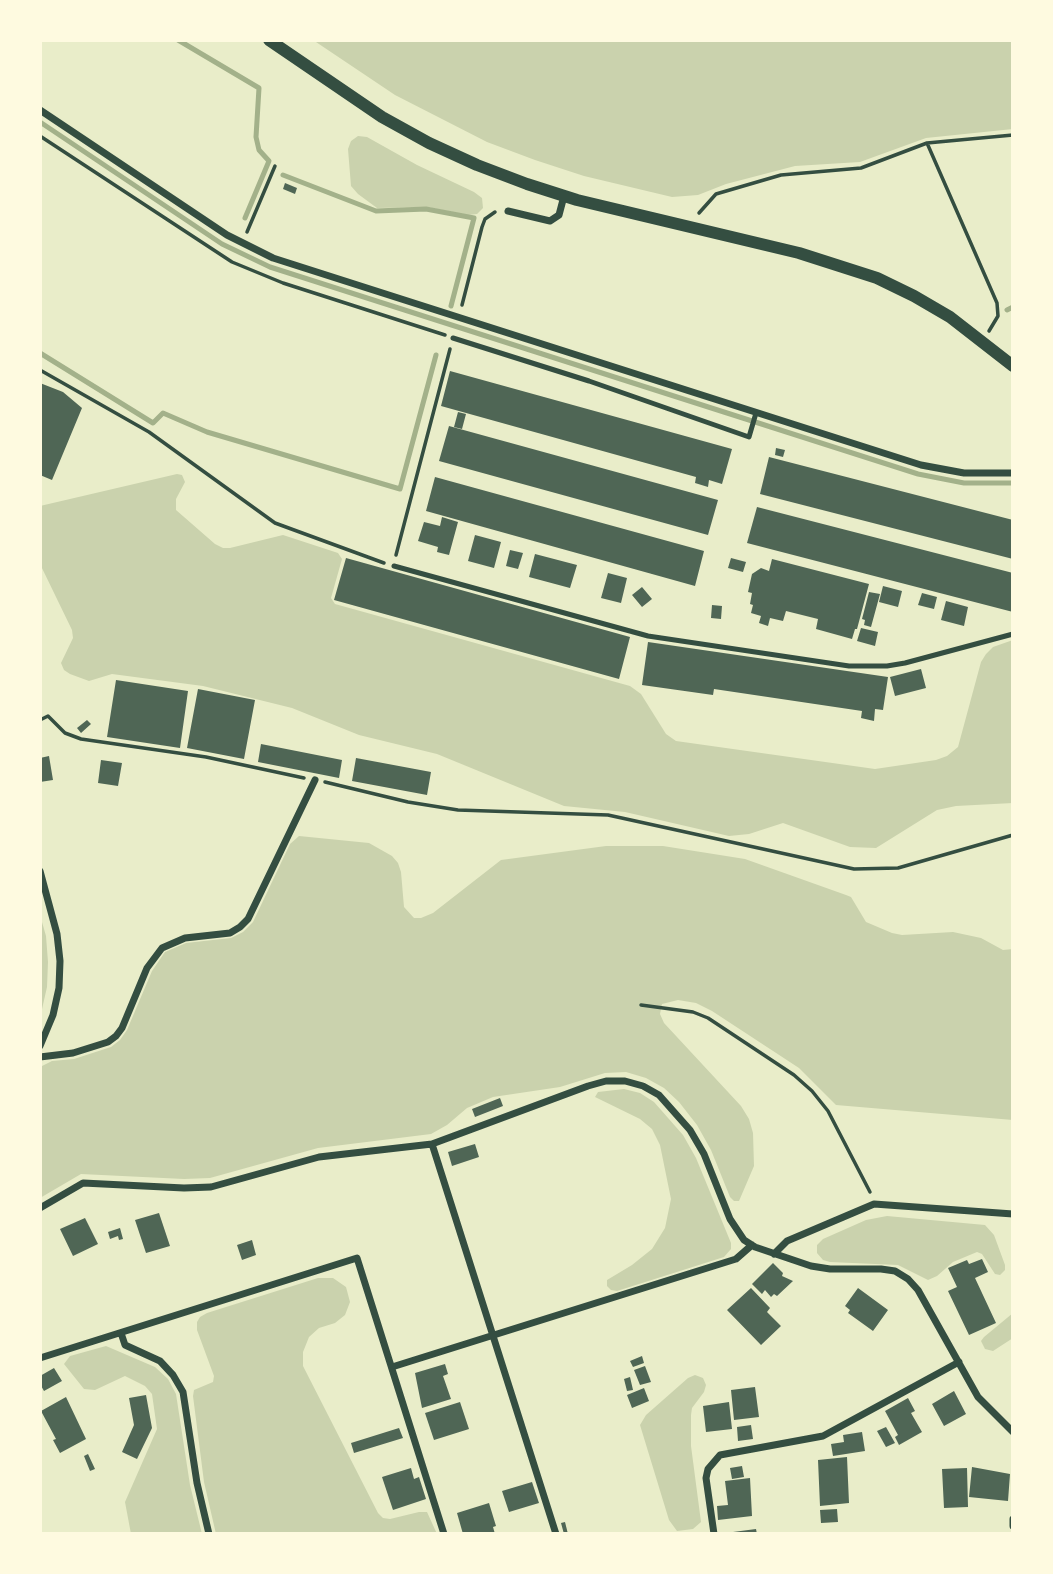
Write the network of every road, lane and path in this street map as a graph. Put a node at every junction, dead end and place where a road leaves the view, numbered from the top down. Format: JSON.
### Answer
{"nodes":[{"id":1,"x":270,"y":40,"type":"edge"},
{"id":2,"x":40,"y":110,"type":"edge"},
{"id":3,"x":1013,"y":135,"type":"edge"},
{"id":4,"x":927,"y":143,"type":"junction"},
{"id":5,"x":275,"y":166,"type":"dead end"},
{"id":6,"x":564,"y":196,"type":"junction"},
{"id":7,"x":508,"y":212,"type":"joint"},
{"id":8,"x":687,"y":227,"type":"junction"},
{"id":9,"x":242,"y":244,"type":"junction"},
{"id":10,"x":459,"y":317,"type":"junction"},
{"id":11,"x":453,"y":338,"type":"joint"},
{"id":12,"x":983,"y":341,"type":"junction"},
{"id":13,"x":1013,"y":366,"type":"edge"},
{"id":14,"x":40,"y":370,"type":"edge"},
{"id":15,"x":756,"y":415,"type":"junction"},
{"id":16,"x":1013,"y":473,"type":"edge"},
{"id":17,"x":394,"y":566,"type":"junction"},
{"id":18,"x":1013,"y":634,"type":"edge"},
{"id":19,"x":40,"y":720,"type":"edge"},
{"id":20,"x":315,"y":780,"type":"junction"},
{"id":21,"x":1013,"y":835,"type":"edge"},
{"id":22,"x":40,"y":871,"type":"edge"},
{"id":23,"x":641,"y":1005,"type":"dead end"},
{"id":24,"x":40,"y":1046,"type":"edge"},
{"id":25,"x":40,"y":1057,"type":"edge"},
{"id":26,"x":432,"y":1144,"type":"junction"},
{"id":27,"x":874,"y":1204,"type":"junction"},
{"id":28,"x":40,"y":1208,"type":"edge"},
{"id":29,"x":1013,"y":1214,"type":"edge"},
{"id":30,"x":752,"y":1245,"type":"junction"},
{"id":31,"x":774,"y":1254,"type":"junction"},
{"id":32,"x":121,"y":1333,"type":"junction"},
{"id":33,"x":493,"y":1336,"type":"junction"},
{"id":34,"x":40,"y":1358,"type":"edge"},
{"id":35,"x":959,"y":1362,"type":"junction"},
{"id":36,"x":392,"y":1367,"type":"junction"},
{"id":37,"x":1013,"y":1432,"type":"edge"},
{"id":38,"x":1013,"y":1519,"type":"edge"},
{"id":39,"x":1013,"y":1526,"type":"edge"},
{"id":40,"x":712,"y":1533,"type":"edge"},
{"id":41,"x":209,"y":1534,"type":"edge"},
{"id":42,"x":444,"y":1534,"type":"edge"},
{"id":43,"x":556,"y":1534,"type":"edge"}],
"edges":[{"from":1,"to":6,"type":"street"},
{"from":2,"to":9,"type":"street"},
{"from":3,"to":4,"type":"path"},
{"from":4,"to":8,"type":"path"},
{"from":4,"to":12,"type":"path"},
{"from":5,"to":9,"type":"path"},
{"from":6,"to":7,"type":"street"},
{"from":6,"to":8,"type":"street"},
{"from":7,"to":10,"type":"path"},
{"from":8,"to":12,"type":"street"},
{"from":9,"to":10,"type":"street"},
{"from":10,"to":15,"type":"street"},
{"from":11,"to":15,"type":"lane"},
{"from":11,"to":17,"type":"path"},
{"from":12,"to":13,"type":"street"},
{"from":14,"to":17,"type":"path"},
{"from":15,"to":16,"type":"street"},
{"from":17,"to":18,"type":"lane"},
{"from":19,"to":20,"type":"path"},
{"from":20,"to":21,"type":"path"},
{"from":20,"to":25,"type":"street"},
{"from":22,"to":24,"type":"street"},
{"from":23,"to":27,"type":"path"},
{"from":26,"to":28,"type":"street"},
{"from":26,"to":30,"type":"street"},
{"from":26,"to":33,"type":"street"},
{"from":27,"to":29,"type":"street"},
{"from":27,"to":31,"type":"street"},
{"from":30,"to":31,"type":"street"},
{"from":30,"to":33,"type":"street"},
{"from":31,"to":35,"type":"street"},
{"from":32,"to":34,"type":"street"},
{"from":32,"to":36,"type":"street"},
{"from":32,"to":41,"type":"street"},
{"from":33,"to":36,"type":"street"},
{"from":33,"to":43,"type":"street"},
{"from":35,"to":37,"type":"street"},
{"from":35,"to":40,"type":"street"},
{"from":36,"to":42,"type":"street"},
{"from":38,"to":39,"type":"street"}]}
